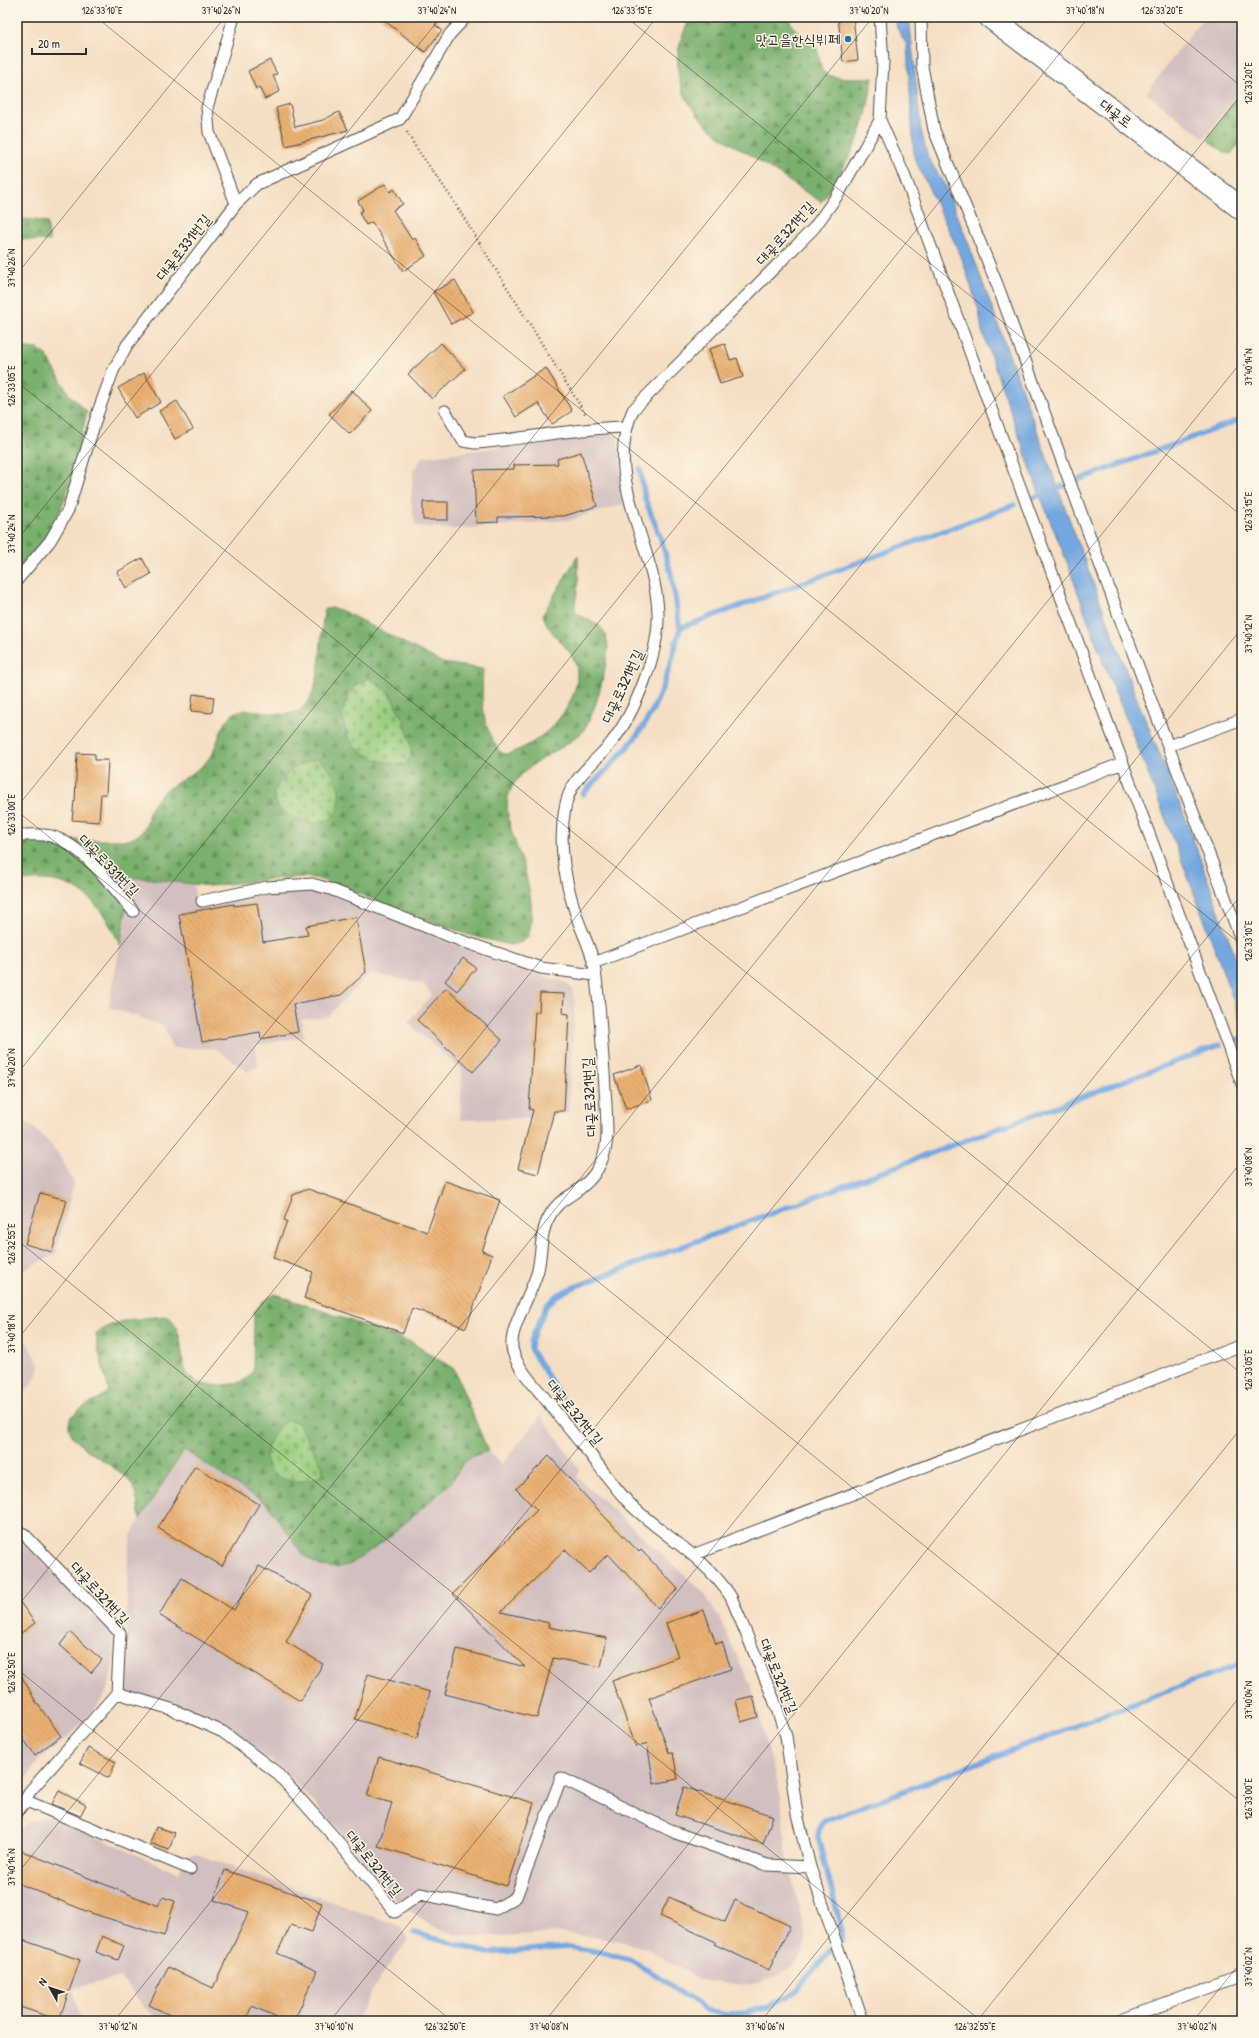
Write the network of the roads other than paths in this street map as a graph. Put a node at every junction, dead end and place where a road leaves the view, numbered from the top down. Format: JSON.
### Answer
{"nodes":[{"id":1,"x":234,"y":17,"type":"edge"},
{"id":2,"x":466,"y":17,"type":"edge"},
{"id":3,"x":880,"y":17,"type":"edge"},
{"id":4,"x":921,"y":17,"type":"edge"},
{"id":5,"x":990,"y":17,"type":"edge"},
{"id":6,"x":880,"y":120,"type":"junction"},
{"id":7,"x":236,"y":204,"type":"junction"},
{"id":8,"x":1242,"y":209,"type":"edge"},
{"id":9,"x":446,"y":411,"type":"dead end"},
{"id":10,"x":625,"y":427,"type":"junction"},
{"id":11,"x":17,"y":580,"type":"edge"},
{"id":12,"x":1242,"y":719,"type":"edge"},
{"id":13,"x":1168,"y":746,"type":"junction"},
{"id":14,"x":1122,"y":763,"type":"junction"},
{"id":15,"x":17,"y":835,"type":"edge"},
{"id":16,"x":202,"y":902,"type":"dead end"},
{"id":17,"x":133,"y":911,"type":"dead end"},
{"id":18,"x":1242,"y":942,"type":"edge"},
{"id":19,"x":593,"y":963,"type":"junction"},
{"id":20,"x":594,"y":975,"type":"junction"},
{"id":21,"x":1242,"y":1084,"type":"edge"},
{"id":22,"x":1242,"y":1345,"type":"edge"},
{"id":23,"x":17,"y":1532,"type":"edge"},
{"id":24,"x":693,"y":1555,"type":"junction"},
{"id":25,"x":117,"y":1693,"type":"junction"},
{"id":26,"x":24,"y":1800,"type":"junction"},
{"id":27,"x":17,"y":1813,"type":"edge"},
{"id":28,"x":810,"y":1866,"type":"junction"},
{"id":29,"x":190,"y":1869,"type":"dead end"},
{"id":30,"x":1242,"y":1974,"type":"edge"},
{"id":31,"x":863,"y":2021,"type":"edge"},
{"id":32,"x":1117,"y":2021,"type":"edge"}],
"edges":[{"from":1,"to":7,"type":"lane"},
{"from":2,"to":7,"type":"lane","name":"대곶로331번길"},
{"from":3,"to":6,"type":"lane","name":"대곶로321번길"},
{"from":4,"to":13,"type":"lane"},
{"from":5,"to":8,"type":"street","name":"대곶로"},
{"from":6,"to":10,"type":"lane","name":"대곶로321번길"},
{"from":6,"to":14,"type":"lane"},
{"from":7,"to":11,"type":"lane","name":"대곶로331번길"},
{"from":9,"to":10,"type":"lane"},
{"from":10,"to":19,"type":"lane","name":"대곶로321번길"},
{"from":12,"to":13,"type":"lane"},
{"from":13,"to":18,"type":"lane"},
{"from":14,"to":19,"type":"lane"},
{"from":14,"to":21,"type":"lane"},
{"from":15,"to":17,"type":"lane","name":"대곶로331번길"},
{"from":16,"to":20,"type":"lane"},
{"from":19,"to":20,"type":"lane","name":"대곶로321번길"},
{"from":20,"to":24,"type":"lane","name":"대곶로321번길"},
{"from":22,"to":24,"type":"lane"},
{"from":23,"to":25,"type":"lane","name":"대곶로321번길"},
{"from":24,"to":28,"type":"lane","name":"대곶로321번길"},
{"from":25,"to":26,"type":"lane"},
{"from":25,"to":28,"type":"lane","name":"대곶로321번길"},
{"from":26,"to":27,"type":"lane"},
{"from":26,"to":29,"type":"lane"},
{"from":28,"to":31,"type":"lane","name":"대곶로321번길"},
{"from":30,"to":32,"type":"lane"}]}
